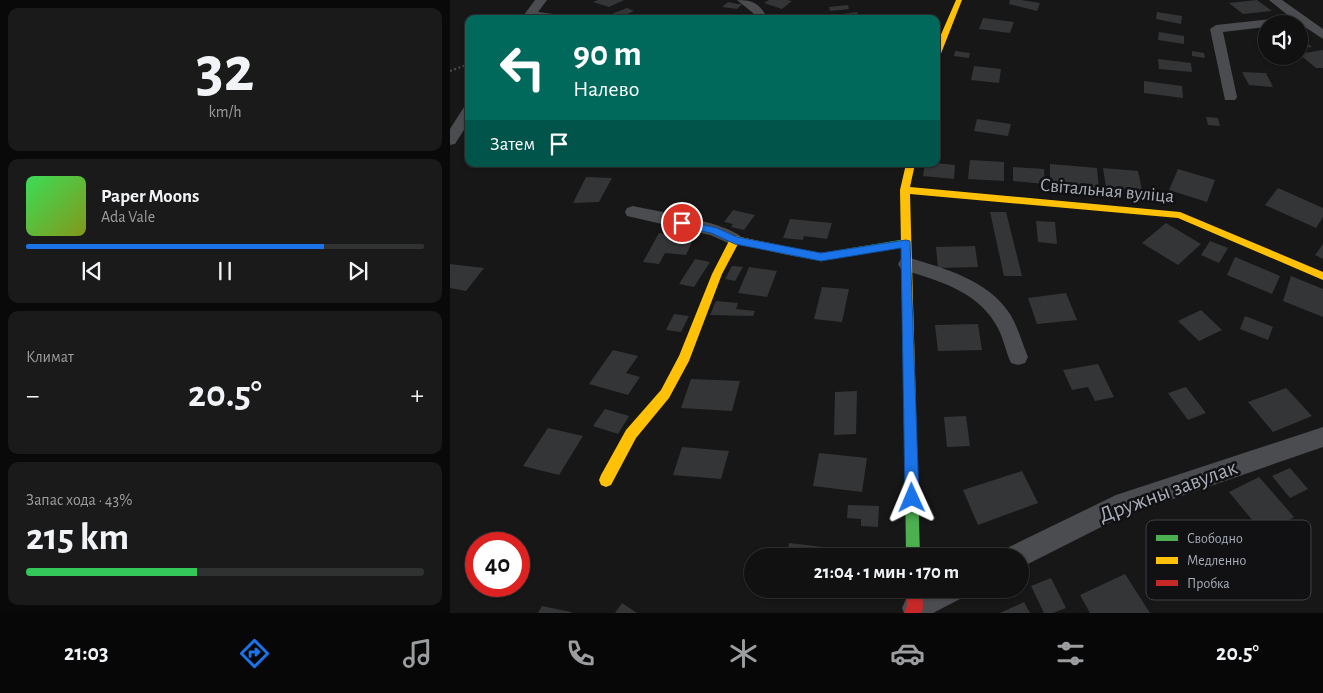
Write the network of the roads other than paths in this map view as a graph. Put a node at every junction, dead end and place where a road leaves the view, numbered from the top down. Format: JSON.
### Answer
{"nodes":[{"id":1,"x":541,"y":0,"type":"edge"},
{"id":2,"x":743,"y":0,"type":"edge"},
{"id":3,"x":959,"y":0,"type":"edge"},
{"id":4,"x":1275,"y":0,"type":"edge"},
{"id":5,"x":530,"y":15,"type":"edge"},
{"id":6,"x":760,"y":15,"type":"edge"},
{"id":7,"x":1295,"y":15,"type":"edge"},
{"id":8,"x":1258,"y":24,"type":"edge"},
{"id":9,"x":1308,"y":25,"type":"edge"},
{"id":10,"x":1323,"y":35,"type":"edge"},
{"id":11,"x":940,"y":46,"type":"edge"},
{"id":12,"x":1230,"y":97,"type":"dead end"},
{"id":13,"x":465,"y":117,"type":"edge"},
{"id":14,"x":450,"y":142,"type":"edge"},
{"id":15,"x":909,"y":167,"type":"edge"},
{"id":16,"x":905,"y":190,"type":"junction"},
{"id":17,"x":633,"y":212,"type":"dead end"},
{"id":18,"x":735,"y":240,"type":"junction"},
{"id":19,"x":906,"y":243,"type":"junction"},
{"id":20,"x":907,"y":264,"type":"junction"},
{"id":21,"x":1323,"y":276,"type":"edge"},
{"id":22,"x":1018,"y":357,"type":"dead end"},
{"id":23,"x":1323,"y":437,"type":"edge"},
{"id":24,"x":606,"y":480,"type":"dead end"},
{"id":25,"x":913,"y":548,"type":"edge"},
{"id":26,"x":1029,"y":550,"type":"edge"},
{"id":27,"x":928,"y":598,"type":"edge"},
{"id":28,"x":914,"y":603,"type":"edge"}],
"edges":[{"from":1,"to":5,"type":"street"},
{"from":2,"to":6,"type":"street"},
{"from":3,"to":11,"type":"street"},
{"from":4,"to":7,"type":"street"},
{"from":8,"to":12,"type":"street"},
{"from":9,"to":10,"type":"street"},
{"from":13,"to":14,"type":"street"},
{"from":15,"to":16,"type":"street"},
{"from":16,"to":19,"type":"street"},
{"from":16,"to":21,"type":"street","name":"Світальная вуліца"},
{"from":17,"to":18,"type":"street"},
{"from":18,"to":19,"type":"street"},
{"from":18,"to":24,"type":"street"},
{"from":19,"to":20,"type":"street"},
{"from":20,"to":22,"type":"street"},
{"from":20,"to":25,"type":"street"},
{"from":23,"to":26,"type":"street","name":"Дружны завулак"},
{"from":27,"to":28,"type":"street"}]}
